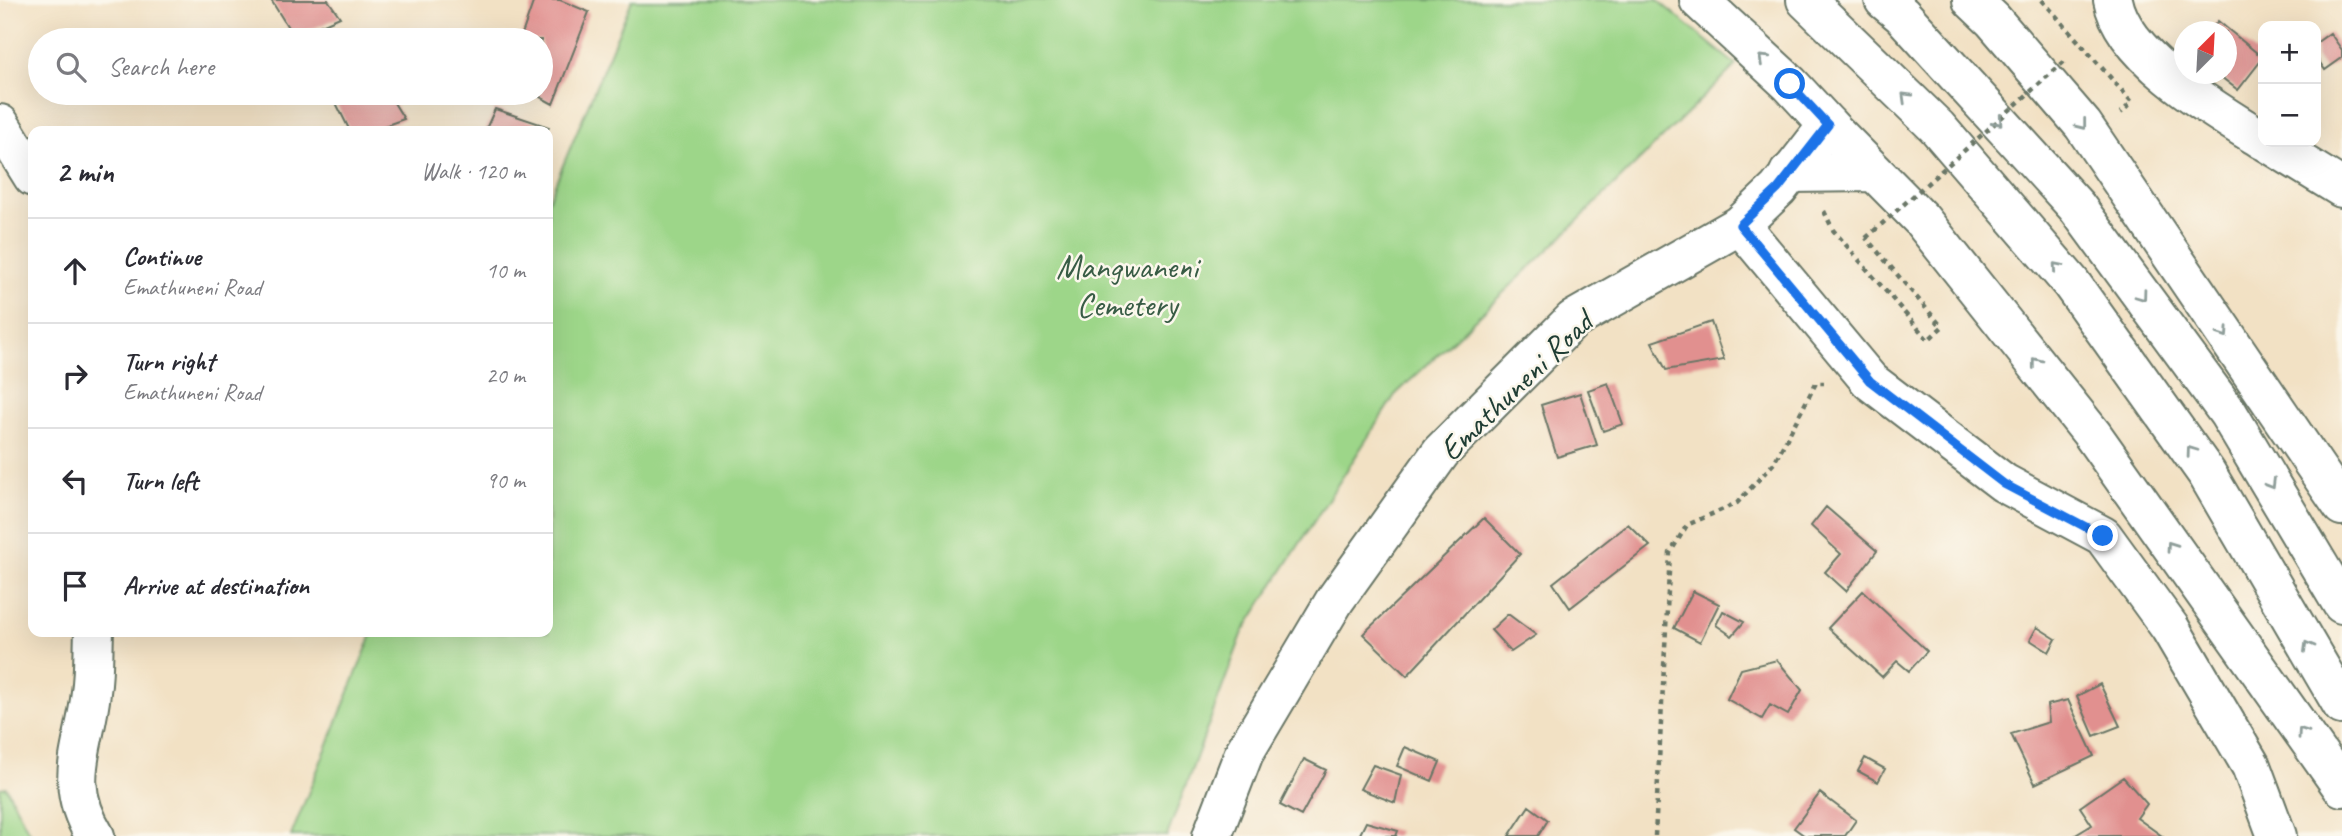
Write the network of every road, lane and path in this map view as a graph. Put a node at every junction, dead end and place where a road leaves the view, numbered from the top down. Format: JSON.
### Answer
{"nodes":[{"id":1,"x":1699,"y":0,"type":"edge"},
{"id":2,"x":1806,"y":0,"type":"edge"},
{"id":3,"x":1884,"y":0,"type":"edge"},
{"id":4,"x":1972,"y":0,"type":"edge"},
{"id":5,"x":2042,"y":0,"type":"edge"},
{"id":6,"x":2113,"y":0,"type":"edge"},
{"id":7,"x":2075,"y":69,"type":"dead end"},
{"id":8,"x":2117,"y":116,"type":"dead end"},
{"id":9,"x":0,"y":124,"type":"edge"},
{"id":10,"x":1828,"y":125,"type":"junction"},
{"id":11,"x":2258,"y":137,"type":"edge"},
{"id":12,"x":2275,"y":147,"type":"edge"},
{"id":13,"x":0,"y":171,"type":"edge"},
{"id":14,"x":28,"y":171,"type":"edge"},
{"id":15,"x":1871,"y":172,"type":"junction"},
{"id":16,"x":1789,"y":173,"type":"junction"},
{"id":17,"x":28,"y":178,"type":"edge"},
{"id":18,"x":2342,"y":188,"type":"edge"},
{"id":19,"x":1740,"y":225,"type":"junction"},
{"id":20,"x":1833,"y":230,"type":"dead end"},
{"id":21,"x":1870,"y":381,"type":"junction"},
{"id":22,"x":2342,"y":506,"type":"edge"},
{"id":23,"x":2342,"y":604,"type":"edge"},
{"id":24,"x":94,"y":637,"type":"edge"},
{"id":25,"x":2342,"y":705,"type":"edge"},
{"id":26,"x":2342,"y":787,"type":"edge"},
{"id":27,"x":95,"y":836,"type":"edge"},
{"id":28,"x":1212,"y":836,"type":"edge"},
{"id":29,"x":1655,"y":836,"type":"edge"},
{"id":30,"x":2277,"y":836,"type":"edge"}],
"edges":[{"from":10,"to":1,"type":"main road","one_way":true},
{"from":25,"to":2,"type":"main road","one_way":true},
{"from":3,"to":23,"type":"main road","one_way":true},
{"from":4,"to":22,"type":"main road","one_way":true},
{"from":5,"to":8,"type":"path"},
{"from":6,"to":11,"type":"main road"},
{"from":7,"to":20,"type":"path","bridge":true},
{"from":9,"to":14,"type":"main road"},
{"from":10,"to":15,"type":"main road"},
{"from":10,"to":16,"type":"main road","name":"Emathuneni Road"},
{"from":12,"to":18,"type":"main road"},
{"from":13,"to":17,"type":"main road"},
{"from":15,"to":16,"type":"main road"},
{"from":26,"to":15,"type":"main road","one_way":true},
{"from":16,"to":19,"type":"main road","name":"Emathuneni Road"},
{"from":19,"to":21,"type":"main road"},
{"from":19,"to":28,"type":"main road","name":"Emathuneni Road"},
{"from":21,"to":29,"type":"path"},
{"from":21,"to":30,"type":"main road"},
{"from":24,"to":27,"type":"main road"}]}
